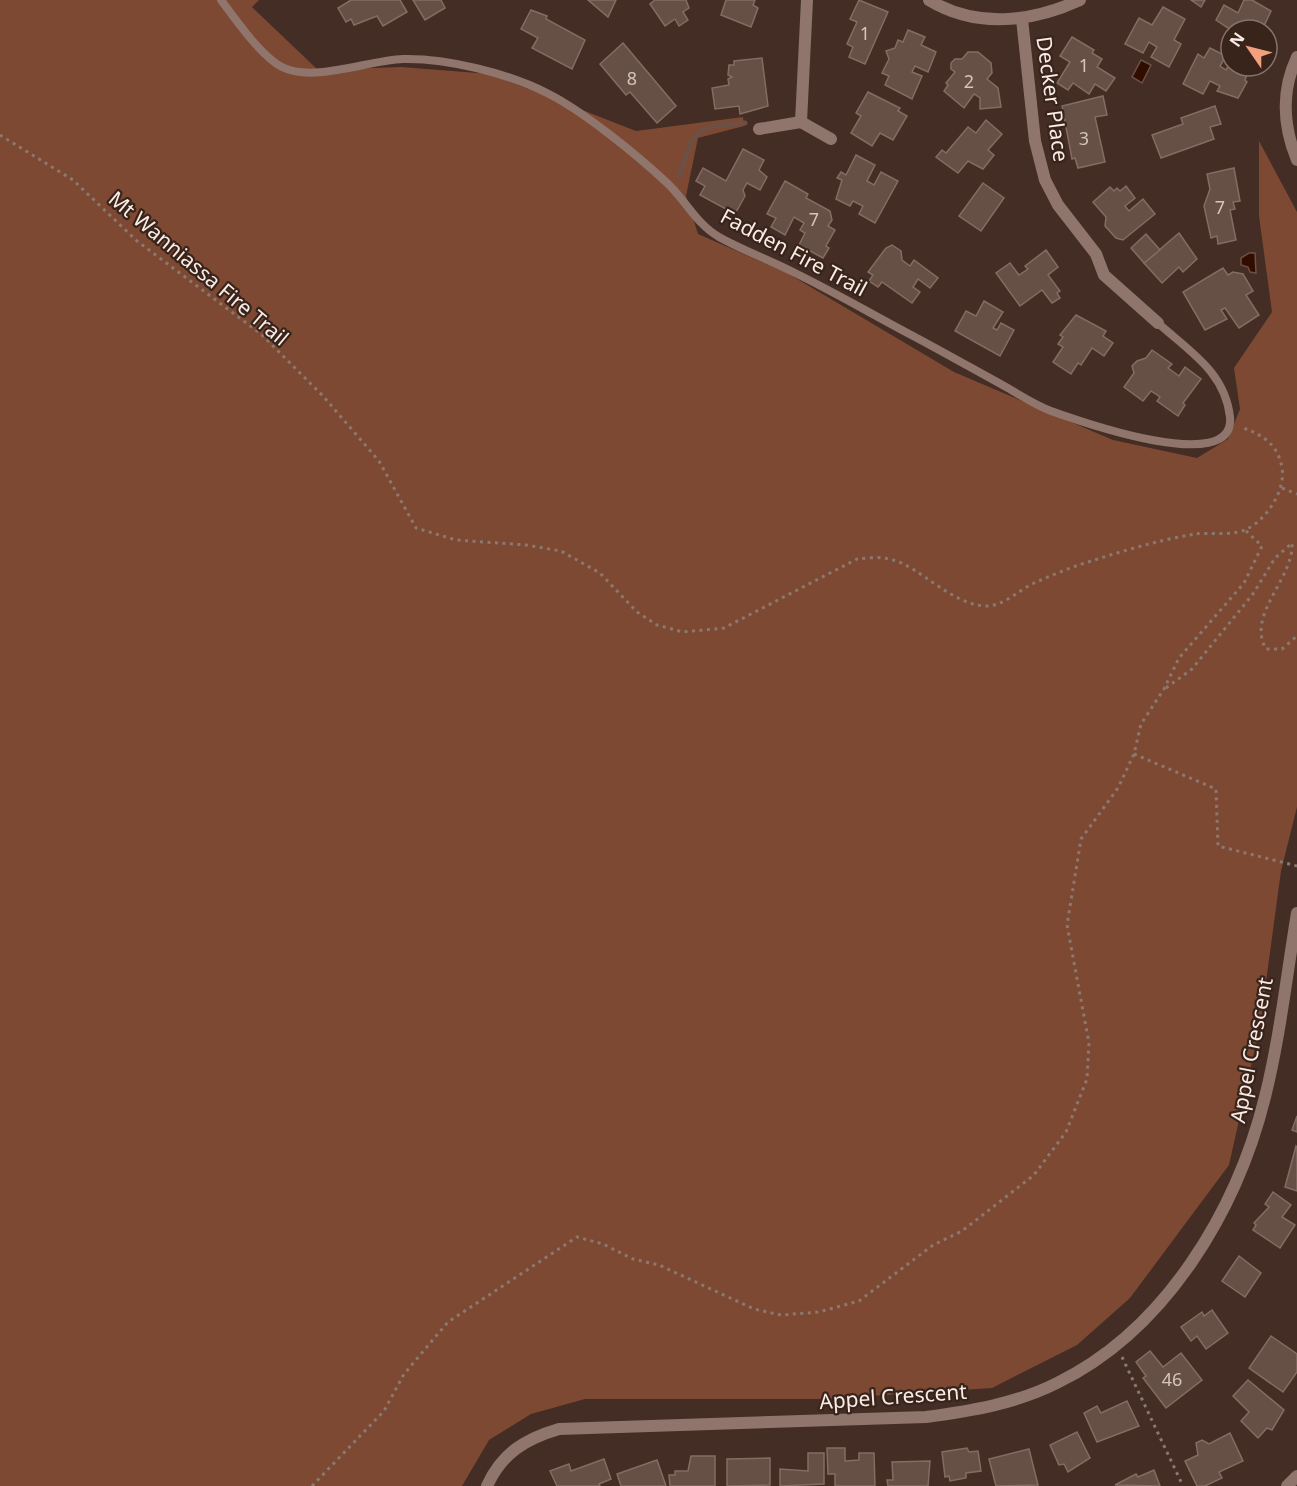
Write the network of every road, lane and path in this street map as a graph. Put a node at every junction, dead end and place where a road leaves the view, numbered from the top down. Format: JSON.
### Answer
{"nodes":[{"id":1,"x":221,"y":0,"type":"edge"},
{"id":2,"x":807,"y":0,"type":"edge"},
{"id":3,"x":929,"y":0,"type":"edge"},
{"id":4,"x":1080,"y":0,"type":"edge"},
{"id":5,"x":1022,"y":19,"type":"junction"},
{"id":6,"x":1297,"y":57,"type":"edge"},
{"id":7,"x":801,"y":122,"type":"junction"},
{"id":8,"x":759,"y":129,"type":"dead end"},
{"id":9,"x":0,"y":135,"type":"edge"},
{"id":10,"x":831,"y":139,"type":"dead end"},
{"id":11,"x":1297,"y":160,"type":"edge"},
{"id":12,"x":1158,"y":323,"type":"joint"},
{"id":13,"x":1230,"y":424,"type":"junction"},
{"id":14,"x":1282,"y":488,"type":"junction"},
{"id":15,"x":1297,"y":494,"type":"edge"},
{"id":16,"x":1245,"y":530,"type":"junction"},
{"id":17,"x":1297,"y":636,"type":"edge"},
{"id":18,"x":1164,"y":689,"type":"junction"},
{"id":19,"x":1134,"y":754,"type":"junction"},
{"id":20,"x":1297,"y":867,"type":"edge"},
{"id":21,"x":1297,"y":913,"type":"edge"},
{"id":22,"x":1116,"y":1344,"type":"junction"},
{"id":23,"x":1297,"y":1476,"type":"edge"},
{"id":24,"x":312,"y":1486,"type":"edge"},
{"id":25,"x":486,"y":1486,"type":"edge"},
{"id":26,"x":1183,"y":1486,"type":"edge"},
{"id":27,"x":1287,"y":1486,"type":"edge"}],
"edges":[{"from":1,"to":13,"type":"lane","name":"Fadden Fire Trail"},
{"from":2,"to":7,"type":"street"},
{"from":3,"to":5,"type":"street"},
{"from":4,"to":5,"type":"street"},
{"from":5,"to":12,"type":"street","name":"Decker Place"},
{"from":6,"to":11,"type":"street"},
{"from":7,"to":8,"type":"street"},
{"from":7,"to":10,"type":"street"},
{"from":9,"to":16,"type":"path","name":"Mt Wanniassa Fire Trail"},
{"from":12,"to":13,"type":"lane"},
{"from":13,"to":14,"type":"path"},
{"from":14,"to":15,"type":"path"},
{"from":14,"to":16,"type":"path"},
{"from":16,"to":18,"type":"path"},
{"from":17,"to":18,"type":"path"},
{"from":18,"to":19,"type":"path"},
{"from":19,"to":20,"type":"path"},
{"from":19,"to":24,"type":"path"},
{"from":21,"to":22,"type":"street","name":"Appel Crescent"},
{"from":22,"to":25,"type":"street","name":"Appel Crescent"},
{"from":22,"to":26,"type":"path"},
{"from":23,"to":27,"type":"street"}]}
